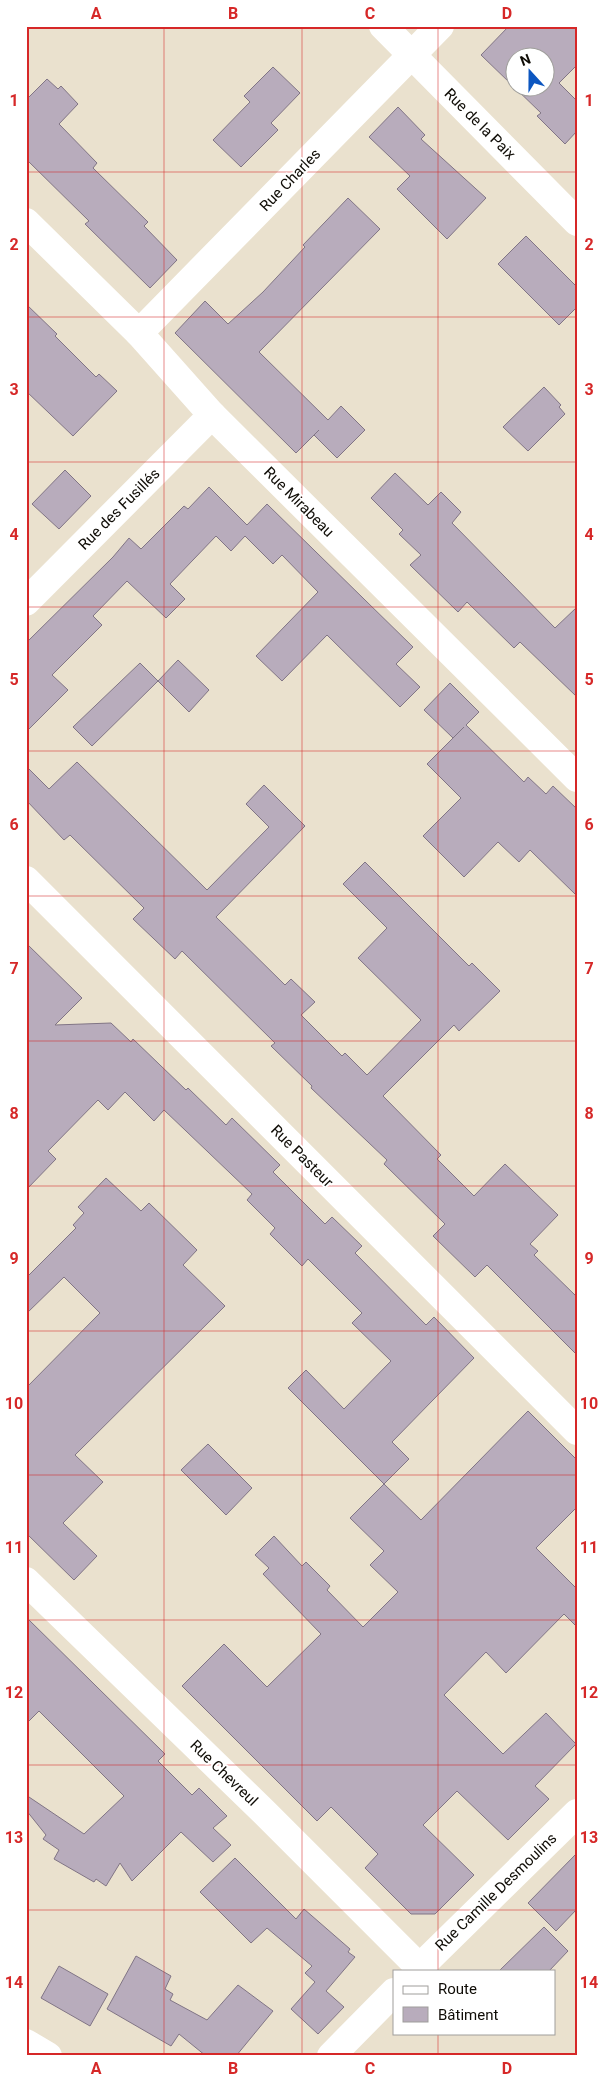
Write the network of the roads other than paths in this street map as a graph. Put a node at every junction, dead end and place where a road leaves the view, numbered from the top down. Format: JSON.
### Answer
{"nodes":[{"id":1,"x":383,"y":26,"type":"edge"},
{"id":2,"x":440,"y":26,"type":"edge"},
{"id":3,"x":411,"y":55,"type":"junction"},
{"id":4,"x":26,"y":222,"type":"edge"},
{"id":5,"x":577,"y":222,"type":"edge"},
{"id":6,"x":139,"y":333,"type":"junction"},
{"id":7,"x":212,"y":415,"type":"junction"},
{"id":8,"x":26,"y":602,"type":"edge"},
{"id":9,"x":577,"y":778,"type":"edge"},
{"id":10,"x":26,"y":880,"type":"edge"},
{"id":11,"x":577,"y":1431,"type":"edge"},
{"id":12,"x":26,"y":1581,"type":"edge"},
{"id":13,"x":577,"y":1812,"type":"edge"},
{"id":14,"x":418,"y":1969,"type":"edge"},
{"id":15,"x":393,"y":1993,"type":"edge"},
{"id":16,"x":26,"y":2043,"type":"edge"},
{"id":17,"x":48,"y":2056,"type":"edge"},
{"id":18,"x":331,"y":2056,"type":"edge"}],
"edges":[{"from":1,"to":3,"type":"street","name":"Rue de la Paix"},
{"from":2,"to":3,"type":"street","name":"Rue Charles"},
{"from":3,"to":5,"type":"street","name":"Rue de la Paix"},
{"from":3,"to":6,"type":"street","name":"Rue Charles"},
{"from":4,"to":6,"type":"street","name":"Rue Mirabeau"},
{"from":6,"to":7,"type":"street","name":"Rue Mirabeau"},
{"from":7,"to":8,"type":"street","name":"Rue des Fusillés"},
{"from":7,"to":9,"type":"street","name":"Rue Mirabeau"},
{"from":10,"to":11,"type":"street","name":"Rue Pasteur"},
{"from":12,"to":14,"type":"street","name":"Rue Chevreul"},
{"from":13,"to":14,"type":"street","name":"Rue Camille Desmoulins"},
{"from":15,"to":18,"type":"street"},
{"from":16,"to":17,"type":"street"}]}
